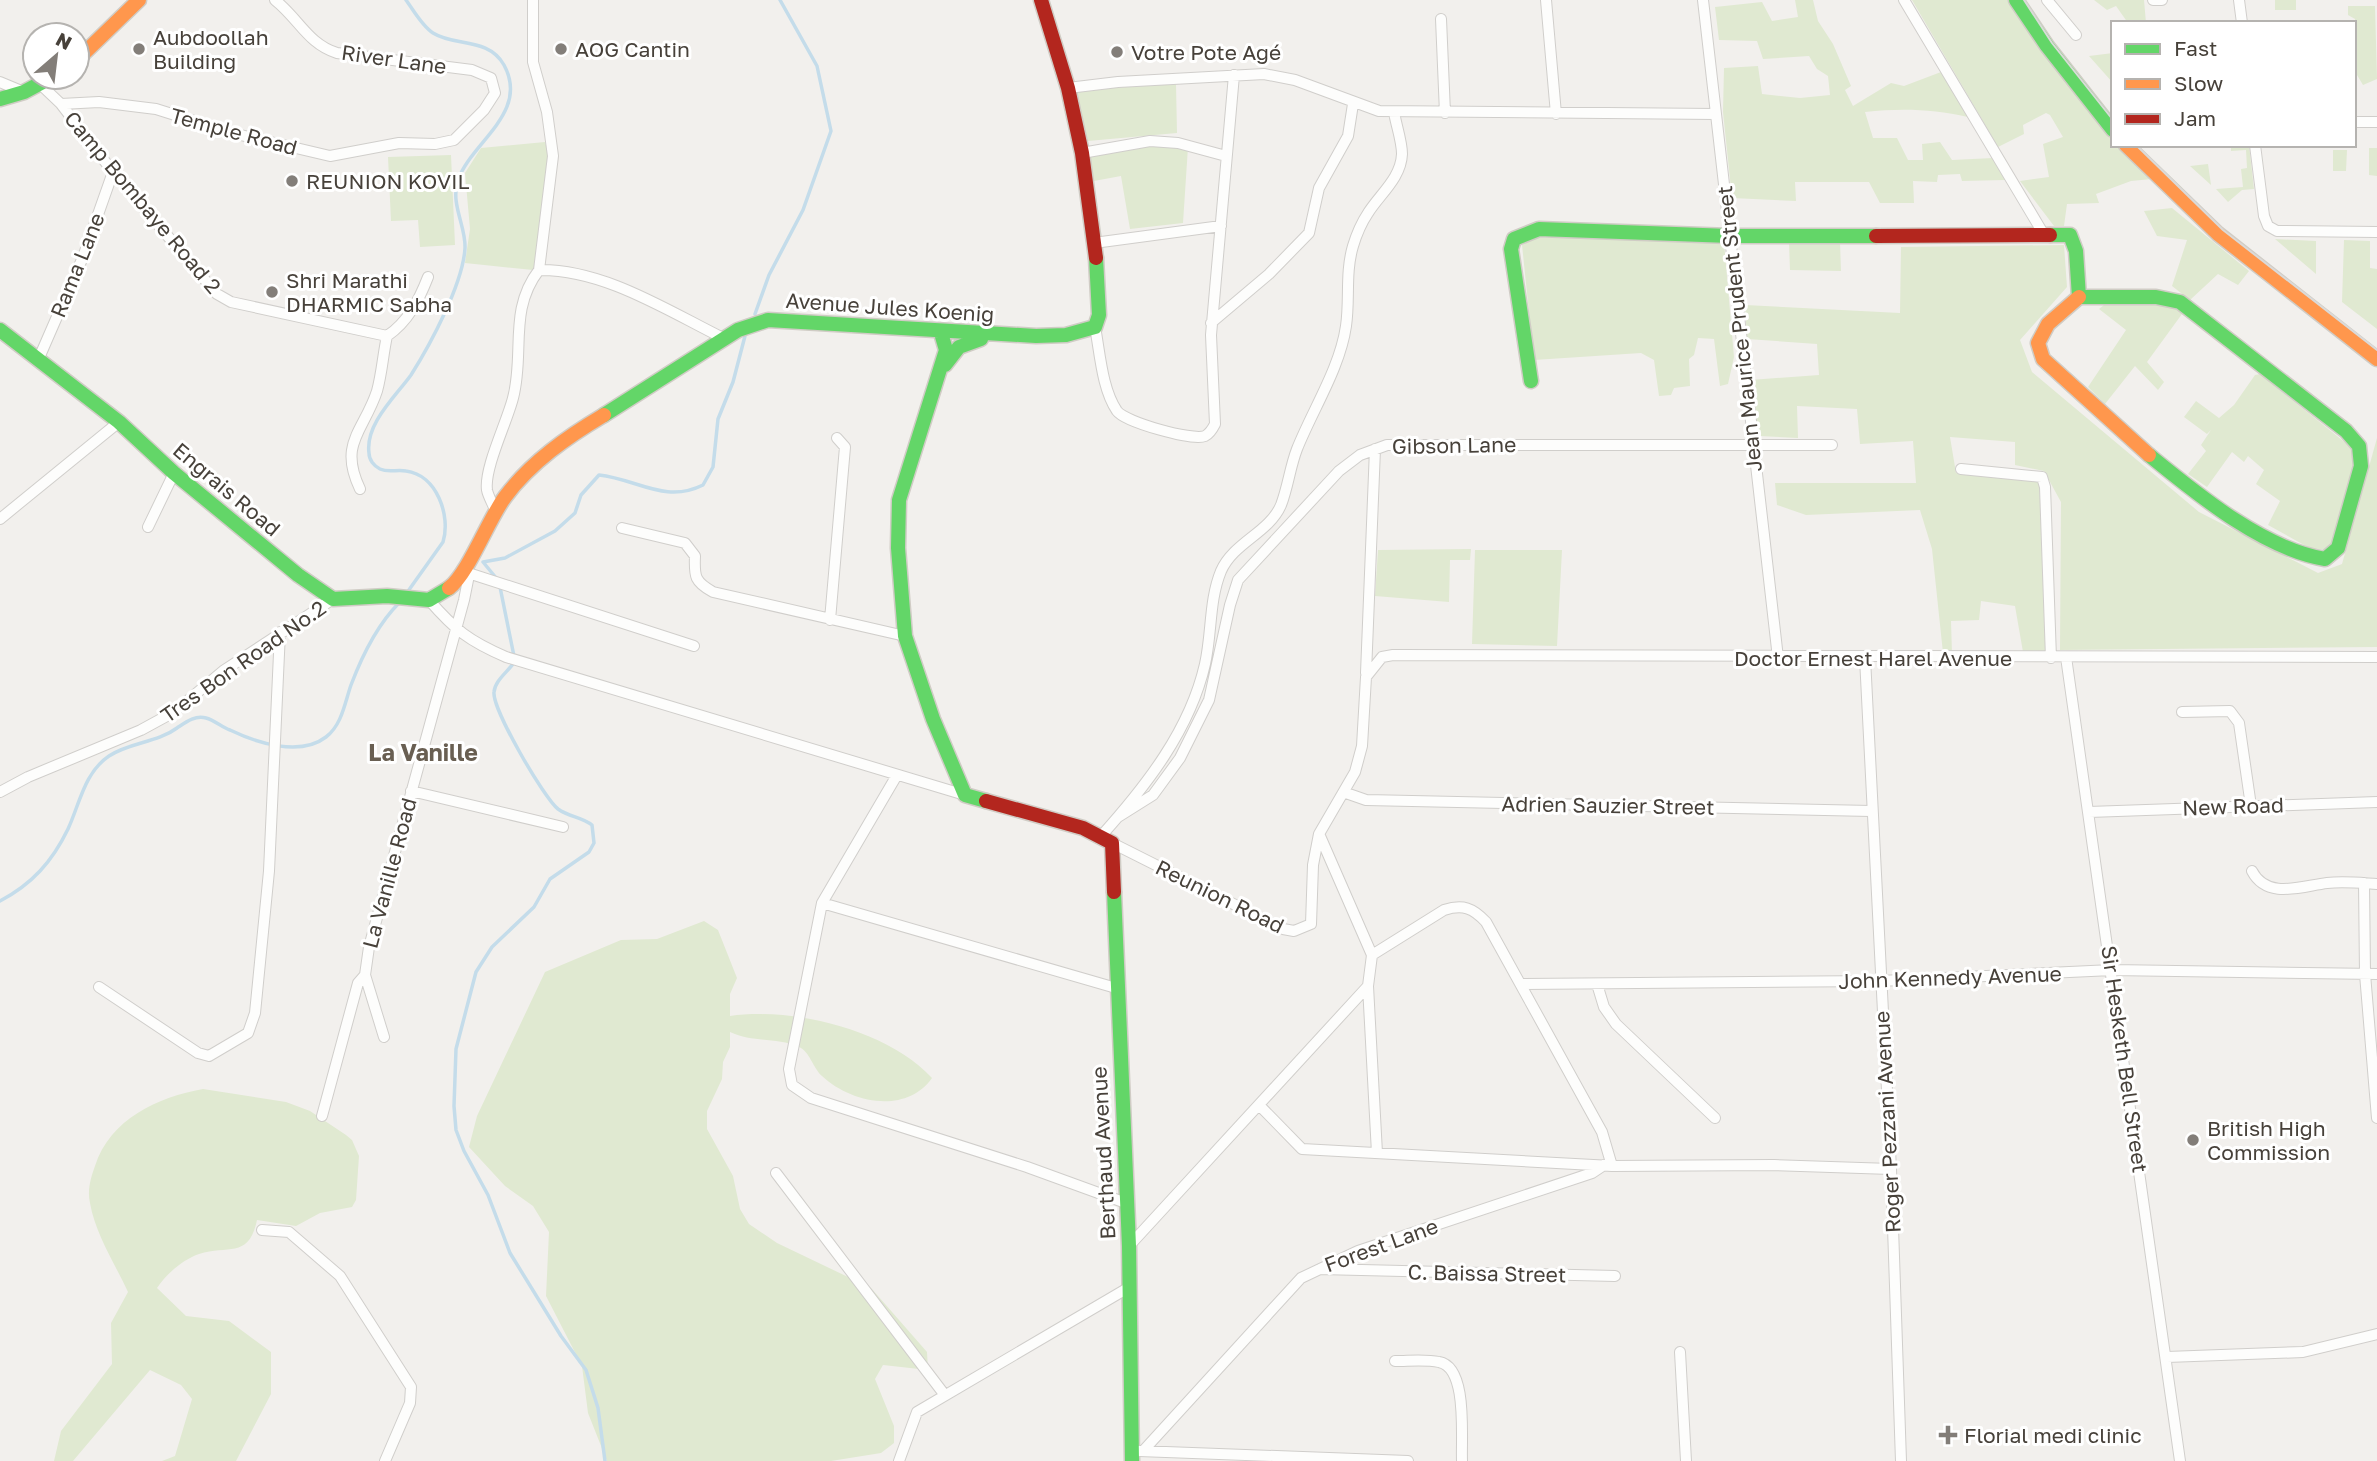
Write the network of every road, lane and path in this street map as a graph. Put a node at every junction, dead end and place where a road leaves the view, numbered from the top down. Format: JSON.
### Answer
{"nodes":[{"id":1,"x":139,"y":0,"type":"edge"},
{"id":2,"x":275,"y":0,"type":"edge"},
{"id":3,"x":533,"y":0,"type":"edge"},
{"id":4,"x":1041,"y":0,"type":"edge"},
{"id":5,"x":1546,"y":0,"type":"edge"},
{"id":6,"x":1703,"y":0,"type":"edge"},
{"id":7,"x":1904,"y":0,"type":"edge"},
{"id":8,"x":2016,"y":0,"type":"edge"},
{"id":9,"x":2047,"y":0,"type":"edge"},
{"id":10,"x":2152,"y":0,"type":"edge"},
{"id":11,"x":2162,"y":0,"type":"edge"},
{"id":12,"x":2239,"y":0,"type":"edge"},
{"id":13,"x":1441,"y":19,"type":"dead end"},
{"id":14,"x":2242,"y":21,"type":"edge"},
{"id":15,"x":2076,"y":35,"type":"dead end"},
{"id":16,"x":91,"y":48,"type":"edge"},
{"id":17,"x":1234,"y":75,"type":"junction"},
{"id":18,"x":491,"y":78,"type":"joint"},
{"id":19,"x":0,"y":82,"type":"edge"},
{"id":20,"x":1068,"y":88,"type":"junction"},
{"id":21,"x":53,"y":91,"type":"edge"},
{"id":22,"x":24,"y":92,"type":"joint"},
{"id":23,"x":0,"y":99,"type":"edge"},
{"id":24,"x":61,"y":104,"type":"junction"},
{"id":25,"x":1353,"y":104,"type":"junction"},
{"id":26,"x":1394,"y":112,"type":"junction"},
{"id":27,"x":1444,"y":113,"type":"junction"},
{"id":28,"x":1556,"y":114,"type":"junction"},
{"id":29,"x":1716,"y":114,"type":"junction"},
{"id":30,"x":2356,"y":122,"type":"edge"},
{"id":31,"x":2377,"y":122,"type":"edge"},
{"id":32,"x":2111,"y":127,"type":"edge"},
{"id":33,"x":2128,"y":147,"type":"edge"},
{"id":34,"x":2255,"y":147,"type":"edge"},
{"id":35,"x":1082,"y":153,"type":"junction"},
{"id":36,"x":1226,"y":156,"type":"junction"},
{"id":37,"x":113,"y":172,"type":"junction"},
{"id":38,"x":1221,"y":226,"type":"junction"},
{"id":39,"x":2377,"y":232,"type":"edge"},
{"id":40,"x":2043,"y":233,"type":"junction"},
{"id":41,"x":1730,"y":236,"type":"junction"},
{"id":42,"x":1094,"y":243,"type":"junction"},
{"id":43,"x":540,"y":270,"type":"junction"},
{"id":44,"x":428,"y":277,"type":"dead end"},
{"id":45,"x":2079,"y":297,"type":"junction"},
{"id":46,"x":1212,"y":323,"type":"junction"},
{"id":47,"x":1095,"y":327,"type":"junction"},
{"id":48,"x":0,"y":330,"type":"edge"},
{"id":49,"x":947,"y":333,"type":"junction"},
{"id":50,"x":992,"y":335,"type":"junction"},
{"id":51,"x":387,"y":336,"type":"junction"},
{"id":52,"x":725,"y":339,"type":"junction"},
{"id":53,"x":956,"y":351,"type":"junction"},
{"id":54,"x":38,"y":358,"type":"junction"},
{"id":55,"x":2377,"y":359,"type":"edge"},
{"id":56,"x":941,"y":371,"type":"junction"},
{"id":57,"x":1531,"y":381,"type":"dead end"},
{"id":58,"x":119,"y":422,"type":"junction"},
{"id":59,"x":837,"y":438,"type":"dead end"},
{"id":60,"x":1832,"y":445,"type":"dead end"},
{"id":61,"x":1752,"y":446,"type":"junction"},
{"id":62,"x":1375,"y":449,"type":"junction"},
{"id":63,"x":1961,"y":469,"type":"dead end"},
{"id":64,"x":174,"y":473,"type":"junction"},
{"id":65,"x":360,"y":489,"type":"dead end"},
{"id":66,"x":495,"y":510,"type":"junction"},
{"id":67,"x":0,"y":519,"type":"edge"},
{"id":68,"x":148,"y":527,"type":"dead end"},
{"id":69,"x":622,"y":528,"type":"dead end"},
{"id":70,"x":462,"y":571,"type":"junction"},
{"id":71,"x":333,"y":599,"type":"junction"},
{"id":72,"x":424,"y":599,"type":"junction"},
{"id":73,"x":830,"y":620,"type":"junction"},
{"id":74,"x":454,"y":629,"type":"junction"},
{"id":75,"x":280,"y":632,"type":"junction"},
{"id":76,"x":905,"y":636,"type":"junction"},
{"id":77,"x":694,"y":646,"type":"dead end"},
{"id":78,"x":2066,"y":657,"type":"junction"},
{"id":79,"x":2377,"y":657,"type":"edge"},
{"id":80,"x":1778,"y":658,"type":"junction"},
{"id":81,"x":1866,"y":658,"type":"junction"},
{"id":82,"x":2051,"y":658,"type":"junction"},
{"id":83,"x":1372,"y":666,"type":"joint"},
{"id":84,"x":1366,"y":677,"type":"junction"},
{"id":85,"x":2182,"y":712,"type":"dead end"},
{"id":86,"x":897,"y":775,"type":"junction"},
{"id":87,"x":411,"y":791,"type":"junction"},
{"id":88,"x":0,"y":792,"type":"edge"},
{"id":89,"x":1346,"y":793,"type":"junction"},
{"id":90,"x":965,"y":795,"type":"junction"},
{"id":91,"x":2377,"y":802,"type":"edge"},
{"id":92,"x":2252,"y":806,"type":"junction"},
{"id":93,"x":1871,"y":811,"type":"junction"},
{"id":94,"x":2089,"y":812,"type":"junction"},
{"id":95,"x":1118,"y":817,"type":"junction"},
{"id":96,"x":563,"y":827,"type":"dead end"},
{"id":97,"x":1319,"y":834,"type":"junction"},
{"id":98,"x":1107,"y":839,"type":"junction"},
{"id":99,"x":2252,"y":871,"type":"dead end"},
{"id":100,"x":2364,"y":883,"type":"junction"},
{"id":101,"x":2377,"y":884,"type":"edge"},
{"id":102,"x":822,"y":903,"type":"junction"},
{"id":103,"x":1372,"y":955,"type":"junction"},
{"id":104,"x":2112,"y":970,"type":"junction"},
{"id":105,"x":2365,"y":974,"type":"junction"},
{"id":106,"x":2377,"y":974,"type":"edge"},
{"id":107,"x":365,"y":975,"type":"junction"},
{"id":108,"x":1880,"y":981,"type":"junction"},
{"id":109,"x":1522,"y":984,"type":"junction"},
{"id":110,"x":1597,"y":984,"type":"junction"},
{"id":111,"x":1368,"y":986,"type":"junction"},
{"id":112,"x":99,"y":987,"type":"dead end"},
{"id":113,"x":1116,"y":988,"type":"junction"},
{"id":114,"x":384,"y":1037,"type":"dead end"},
{"id":115,"x":1260,"y":1106,"type":"junction"},
{"id":116,"x":322,"y":1116,"type":"dead end"},
{"id":117,"x":1715,"y":1118,"type":"dead end"},
{"id":118,"x":2377,"y":1118,"type":"edge"},
{"id":119,"x":1377,"y":1153,"type":"junction"},
{"id":120,"x":1608,"y":1165,"type":"junction"},
{"id":121,"x":1891,"y":1170,"type":"junction"},
{"id":122,"x":776,"y":1172,"type":"dead end"},
{"id":123,"x":1126,"y":1203,"type":"junction"},
{"id":124,"x":262,"y":1230,"type":"dead end"},
{"id":125,"x":1129,"y":1246,"type":"junction"},
{"id":126,"x":1316,"y":1269,"type":"junction"},
{"id":127,"x":1615,"y":1276,"type":"dead end"},
{"id":128,"x":1128,"y":1288,"type":"junction"},
{"id":129,"x":2377,"y":1334,"type":"edge"},
{"id":130,"x":1680,"y":1352,"type":"dead end"},
{"id":131,"x":2167,"y":1357,"type":"junction"},
{"id":132,"x":1395,"y":1361,"type":"dead end"},
{"id":133,"x":944,"y":1394,"type":"junction"},
{"id":134,"x":1135,"y":1455,"type":"edge"},
{"id":135,"x":385,"y":1461,"type":"edge"},
{"id":136,"x":899,"y":1461,"type":"edge"},
{"id":137,"x":1408,"y":1461,"type":"edge"},
{"id":138,"x":1462,"y":1461,"type":"edge"},
{"id":139,"x":1686,"y":1461,"type":"edge"},
{"id":140,"x":1901,"y":1461,"type":"edge"},
{"id":141,"x":2180,"y":1461,"type":"edge"}],
"edges":[{"from":1,"to":16,"type":"street"},
{"from":2,"to":18,"type":"street","name":"River Lane"},
{"from":3,"to":43,"type":"street"},
{"from":4,"to":20,"type":"street"},
{"from":5,"to":28,"type":"street"},
{"from":6,"to":29,"type":"street","name":"Jean Maurice Prudent Street"},
{"from":7,"to":40,"type":"street"},
{"from":8,"to":32,"type":"street"},
{"from":9,"to":15,"type":"street"},
{"from":10,"to":11,"type":"street"},
{"from":12,"to":14,"type":"street"},
{"from":13,"to":27,"type":"street"},
{"from":17,"to":20,"type":"street"},
{"from":17,"to":25,"type":"street"},
{"from":17,"to":36,"type":"street"},
{"from":18,"to":24,"type":"street","name":"Temple Road"},
{"from":19,"to":22,"type":"street"},
{"from":20,"to":35,"type":"street"},
{"from":21,"to":24,"type":"street","name":"Camp Bombaye Road 2"},
{"from":22,"to":23,"type":"street"},
{"from":24,"to":37,"type":"street","name":"Camp Bombaye Road 2"},
{"from":25,"to":26,"type":"street"},
{"from":25,"to":46,"type":"street"},
{"from":26,"to":27,"type":"street"},
{"from":26,"to":95,"type":"street"},
{"from":27,"to":28,"type":"street"},
{"from":28,"to":29,"type":"street"},
{"from":29,"to":41,"type":"street","name":"Jean Maurice Prudent Street"},
{"from":30,"to":31,"type":"street"},
{"from":33,"to":55,"type":"street"},
{"from":34,"to":39,"type":"street"},
{"from":35,"to":36,"type":"street"},
{"from":35,"to":42,"type":"street"},
{"from":36,"to":38,"type":"street"},
{"from":37,"to":51,"type":"street","name":"Camp Bombaye Road 2"},
{"from":37,"to":54,"type":"street","name":"Rama Lane"},
{"from":38,"to":42,"type":"street"},
{"from":38,"to":46,"type":"street"},
{"from":40,"to":41,"type":"street"},
{"from":40,"to":45,"type":"street"},
{"from":41,"to":57,"type":"street"},
{"from":41,"to":61,"type":"street","name":"Jean Maurice Prudent Street"},
{"from":42,"to":47,"type":"street"},
{"from":43,"to":52,"type":"street"},
{"from":43,"to":66,"type":"street"},
{"from":44,"to":51,"type":"street"},
{"from":45,"to":45,"type":"street"},
{"from":46,"to":47,"type":"street"},
{"from":47,"to":50,"type":"street","name":"Avenue Jules Koenig"},
{"from":48,"to":54,"type":"street","name":"Engrais Road"},
{"from":49,"to":50,"type":"street","name":"Avenue Jules Koenig"},
{"from":49,"to":52,"type":"street","name":"Avenue Jules Koenig"},
{"from":49,"to":53,"type":"street"},
{"from":49,"to":56,"type":"street"},
{"from":50,"to":53,"type":"street"},
{"from":51,"to":65,"type":"street"},
{"from":52,"to":66,"type":"street","name":"Avenue Jules Koenig"},
{"from":53,"to":56,"type":"street"},
{"from":54,"to":58,"type":"street","name":"Engrais Road"},
{"from":56,"to":76,"type":"street"},
{"from":58,"to":64,"type":"street","name":"Engrais Road"},
{"from":58,"to":67,"type":"street"},
{"from":59,"to":73,"type":"street"},
{"from":60,"to":61,"type":"street","name":"Gibson Lane"},
{"from":61,"to":62,"type":"street","name":"Gibson Lane"},
{"from":61,"to":80,"type":"street","name":"Jean Maurice Prudent Street"},
{"from":62,"to":84,"type":"street"},
{"from":62,"to":95,"type":"street","name":"Gibson Lane"},
{"from":63,"to":82,"type":"street"},
{"from":64,"to":68,"type":"street"},
{"from":64,"to":71,"type":"street","name":"Engrais Road"},
{"from":66,"to":70,"type":"street","name":"Avenue Jules Koenig"},
{"from":69,"to":73,"type":"street"},
{"from":70,"to":72,"type":"street","name":"Avenue Jules Koenig"},
{"from":70,"to":74,"type":"street","name":"La Vanille Road"},
{"from":70,"to":77,"type":"street"},
{"from":71,"to":72,"type":"street"},
{"from":71,"to":75,"type":"street","name":"Tres Bon Road No.2"},
{"from":72,"to":74,"type":"street"},
{"from":73,"to":76,"type":"street"},
{"from":74,"to":86,"type":"street"},
{"from":74,"to":87,"type":"street","name":"La Vanille Road"},
{"from":75,"to":88,"type":"street","name":"Tres Bon Road No.2"},
{"from":75,"to":112,"type":"street"},
{"from":76,"to":90,"type":"street"},
{"from":78,"to":79,"type":"street","name":"Doctor Ernest Harel Avenue"},
{"from":78,"to":82,"type":"street","name":"Doctor Ernest Harel Avenue"},
{"from":78,"to":94,"type":"street","name":"Sir Hesketh Bell Street"},
{"from":80,"to":81,"type":"street","name":"Doctor Ernest Harel Avenue"},
{"from":80,"to":83,"type":"street","name":"Doctor Ernest Harel Avenue"},
{"from":81,"to":82,"type":"street","name":"Doctor Ernest Harel Avenue"},
{"from":81,"to":93,"type":"street","name":"Roger Pezzani Avenue"},
{"from":83,"to":84,"type":"street","name":"Reunion Road"},
{"from":84,"to":89,"type":"street","name":"Reunion Road"},
{"from":85,"to":92,"type":"street"},
{"from":86,"to":90,"type":"street"},
{"from":86,"to":102,"type":"street"},
{"from":87,"to":96,"type":"street"},
{"from":87,"to":107,"type":"street","name":"La Vanille Road"},
{"from":89,"to":93,"type":"street","name":"Adrien Sauzier Street"},
{"from":89,"to":97,"type":"street","name":"Reunion Road"},
{"from":90,"to":98,"type":"street"},
{"from":91,"to":92,"type":"street","name":"New Road"},
{"from":92,"to":94,"type":"street","name":"New Road"},
{"from":93,"to":108,"type":"street","name":"Roger Pezzani Avenue"},
{"from":94,"to":104,"type":"street","name":"Sir Hesketh Bell Street"},
{"from":95,"to":98,"type":"street"},
{"from":97,"to":98,"type":"street","name":"Reunion Road"},
{"from":97,"to":103,"type":"street"},
{"from":98,"to":113,"type":"street","name":"Berthaud Avenue"},
{"from":99,"to":100,"type":"street"},
{"from":100,"to":101,"type":"street"},
{"from":100,"to":105,"type":"street"},
{"from":102,"to":113,"type":"street"},
{"from":102,"to":123,"type":"street"},
{"from":103,"to":109,"type":"street"},
{"from":103,"to":111,"type":"street"},
{"from":104,"to":105,"type":"street","name":"John Kennedy Avenue"},
{"from":104,"to":108,"type":"street","name":"John Kennedy Avenue"},
{"from":104,"to":131,"type":"street","name":"Sir Hesketh Bell Street"},
{"from":105,"to":106,"type":"street","name":"John Kennedy Avenue"},
{"from":105,"to":118,"type":"street"},
{"from":107,"to":114,"type":"street","name":"La Vanille Road"},
{"from":107,"to":116,"type":"street","name":"La Vanille Road"},
{"from":108,"to":110,"type":"street","name":"John Kennedy Avenue"},
{"from":108,"to":121,"type":"street","name":"Roger Pezzani Avenue"},
{"from":109,"to":110,"type":"street","name":"John Kennedy Avenue"},
{"from":109,"to":120,"type":"street"},
{"from":110,"to":117,"type":"street"},
{"from":111,"to":115,"type":"street"},
{"from":111,"to":119,"type":"street"},
{"from":113,"to":123,"type":"street","name":"Berthaud Avenue"},
{"from":115,"to":119,"type":"street"},
{"from":115,"to":125,"type":"street"},
{"from":119,"to":120,"type":"street"},
{"from":120,"to":121,"type":"street"},
{"from":120,"to":126,"type":"street","name":"Forest Lane"},
{"from":121,"to":140,"type":"street","name":"Roger Pezzani Avenue"},
{"from":122,"to":133,"type":"street"},
{"from":123,"to":125,"type":"street","name":"Berthaud Avenue"},
{"from":124,"to":135,"type":"street"},
{"from":125,"to":128,"type":"street","name":"Berthaud Avenue"},
{"from":126,"to":127,"type":"street","name":"C. Baissa Street"},
{"from":126,"to":134,"type":"street","name":"Forest Lane"},
{"from":128,"to":133,"type":"street"},
{"from":128,"to":134,"type":"street","name":"Berthaud Avenue"},
{"from":129,"to":131,"type":"street"},
{"from":130,"to":139,"type":"street"},
{"from":131,"to":141,"type":"street","name":"Sir Hesketh Bell Street"},
{"from":132,"to":138,"type":"street"},
{"from":133,"to":136,"type":"street"},
{"from":134,"to":137,"type":"street"}]}
